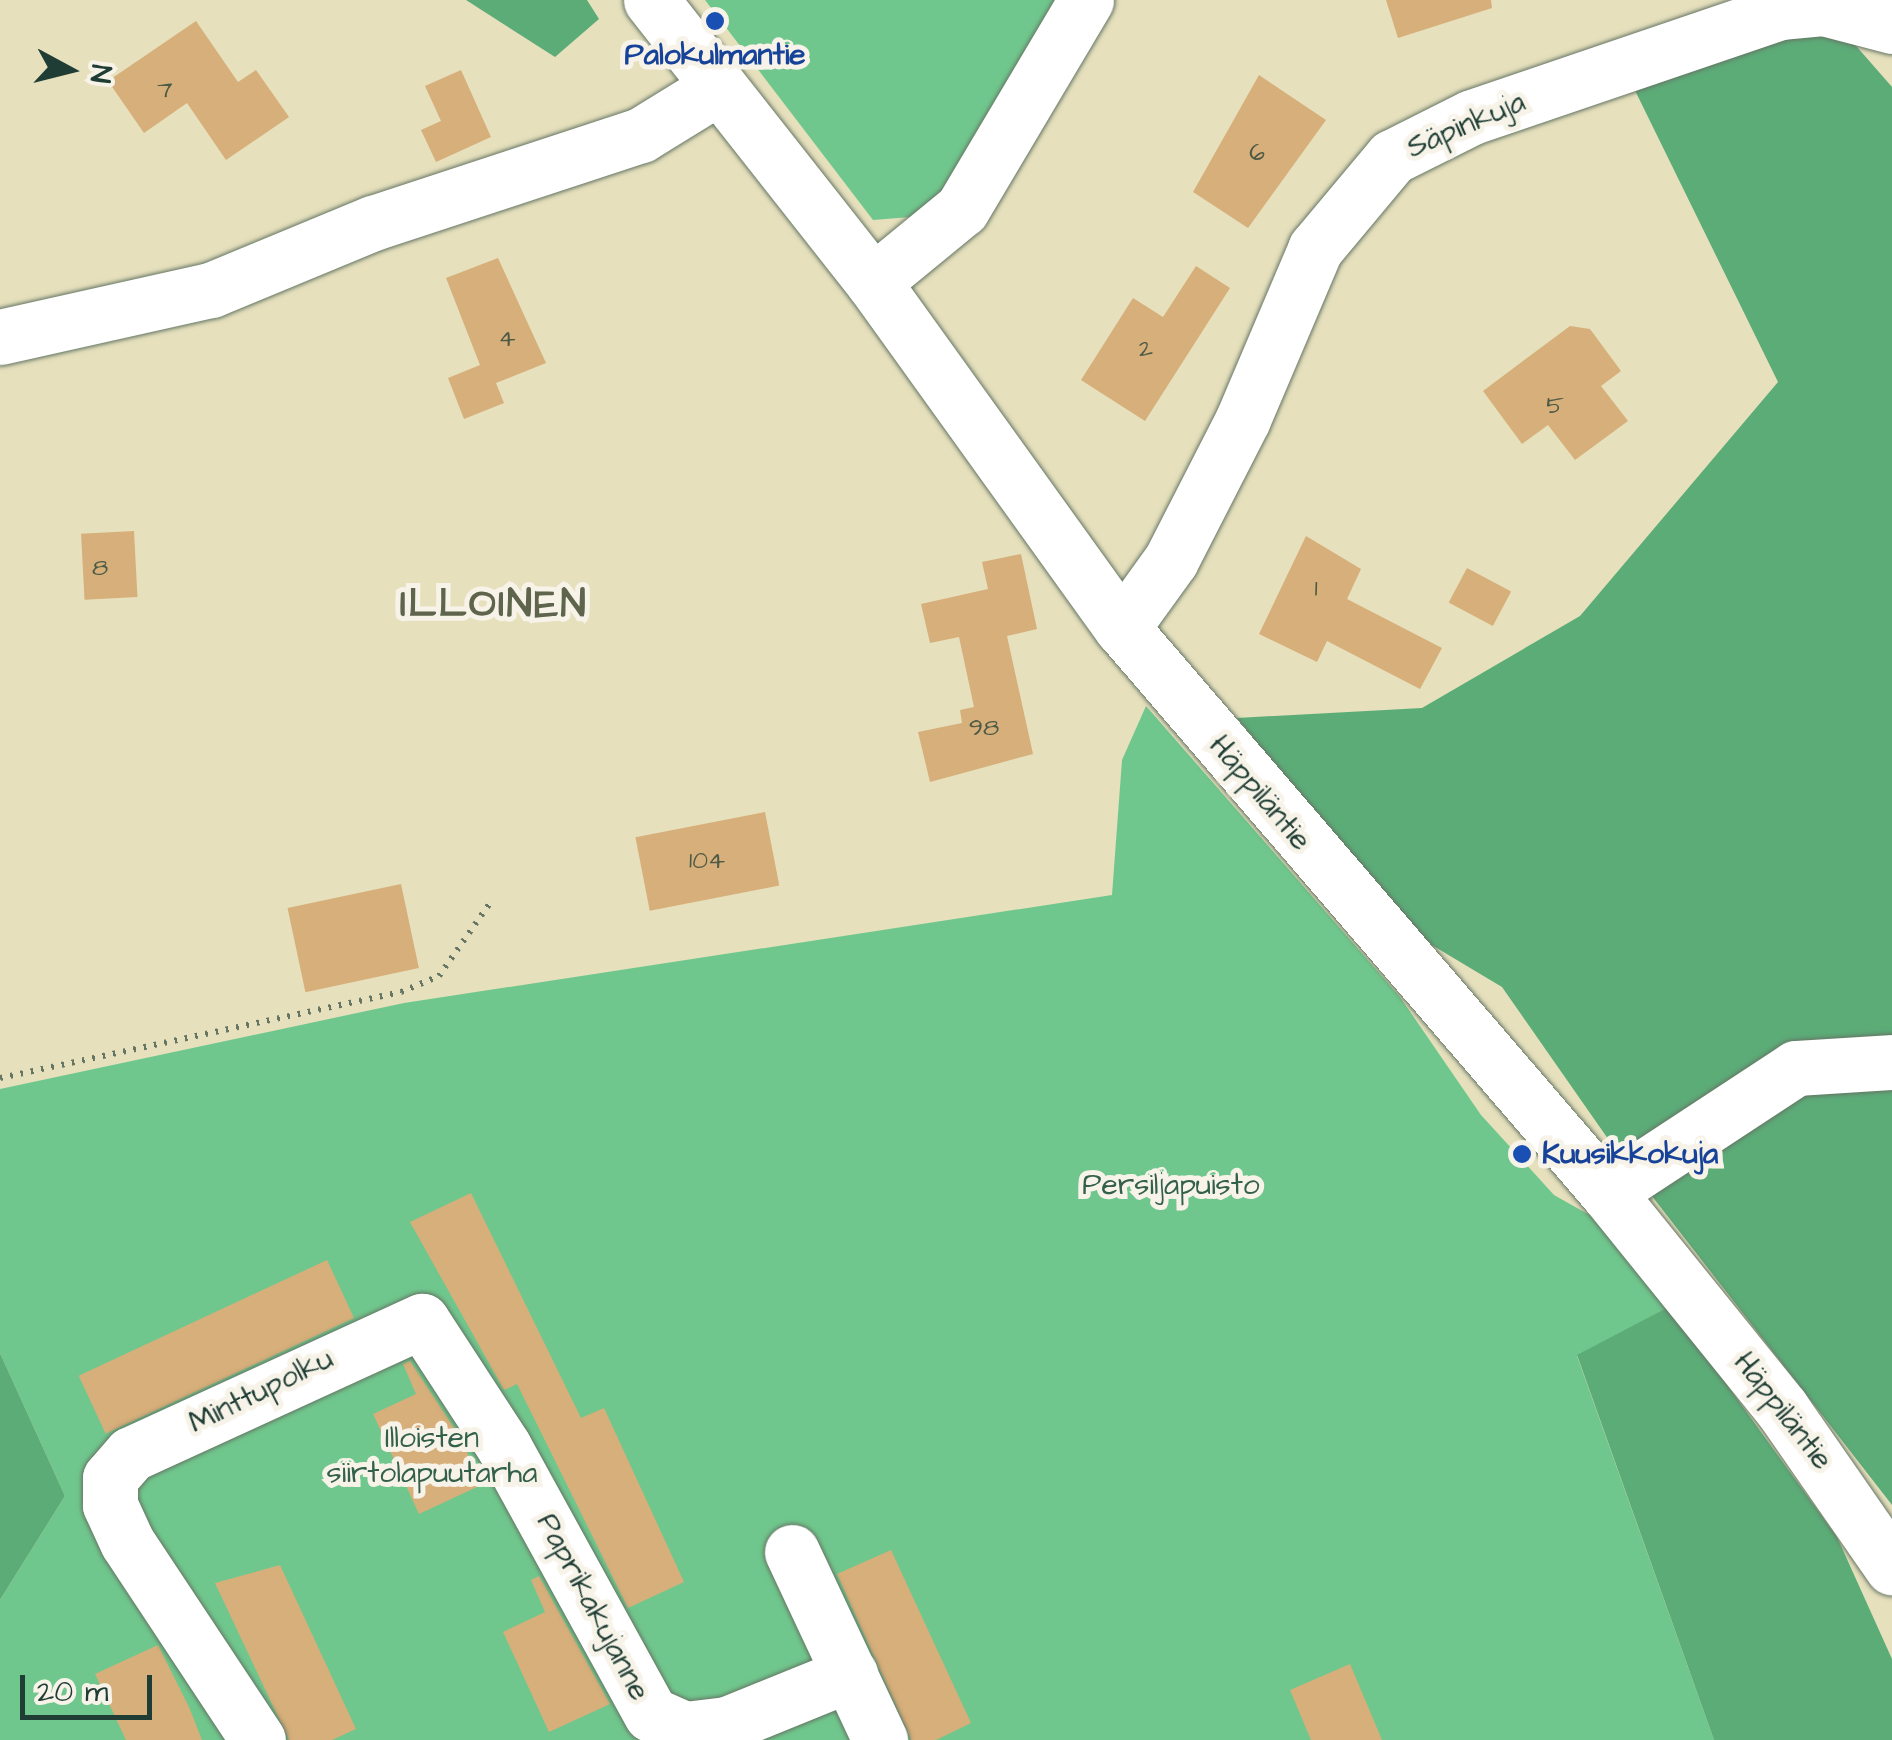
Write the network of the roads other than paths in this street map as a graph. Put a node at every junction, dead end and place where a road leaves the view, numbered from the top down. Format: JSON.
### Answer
{"nodes":[{"id":1,"x":651,"y":0,"type":"edge"},
{"id":2,"x":1086,"y":0,"type":"edge"},
{"id":3,"x":1892,"y":26,"type":"edge"},
{"id":4,"x":717,"y":88,"type":"junction"},
{"id":5,"x":872,"y":282,"type":"junction"},
{"id":6,"x":0,"y":338,"type":"edge"},
{"id":7,"x":1122,"y":628,"type":"junction"},
{"id":8,"x":1892,"y":1062,"type":"edge"},
{"id":9,"x":1607,"y":1192,"type":"junction"},
{"id":10,"x":422,"y":1321,"type":"joint"},
{"id":11,"x":792,"y":1552,"type":"dead end"},
{"id":12,"x":1892,"y":1567,"type":"edge"},
{"id":13,"x":850,"y":1674,"type":"junction"},
{"id":14,"x":258,"y":1740,"type":"edge"},
{"id":15,"x":880,"y":1740,"type":"edge"}],
"edges":[{"from":1,"to":4,"type":"street","name":"Häppiläntie"},
{"from":2,"to":5,"type":"street"},
{"from":3,"to":7,"type":"street","name":"Säpinkuja"},
{"from":4,"to":5,"type":"street","name":"Häppiläntie"},
{"from":4,"to":6,"type":"street"},
{"from":5,"to":7,"type":"street","name":"Häppiläntie"},
{"from":7,"to":9,"type":"street","name":"Häppiläntie"},
{"from":8,"to":9,"type":"street"},
{"from":9,"to":12,"type":"street","name":"Häppiläntie"},
{"from":10,"to":13,"type":"street","name":"Paprikakujanne"},
{"from":10,"to":14,"type":"street","name":"Minttupolku"},
{"from":11,"to":13,"type":"street"},
{"from":13,"to":15,"type":"street"}]}
